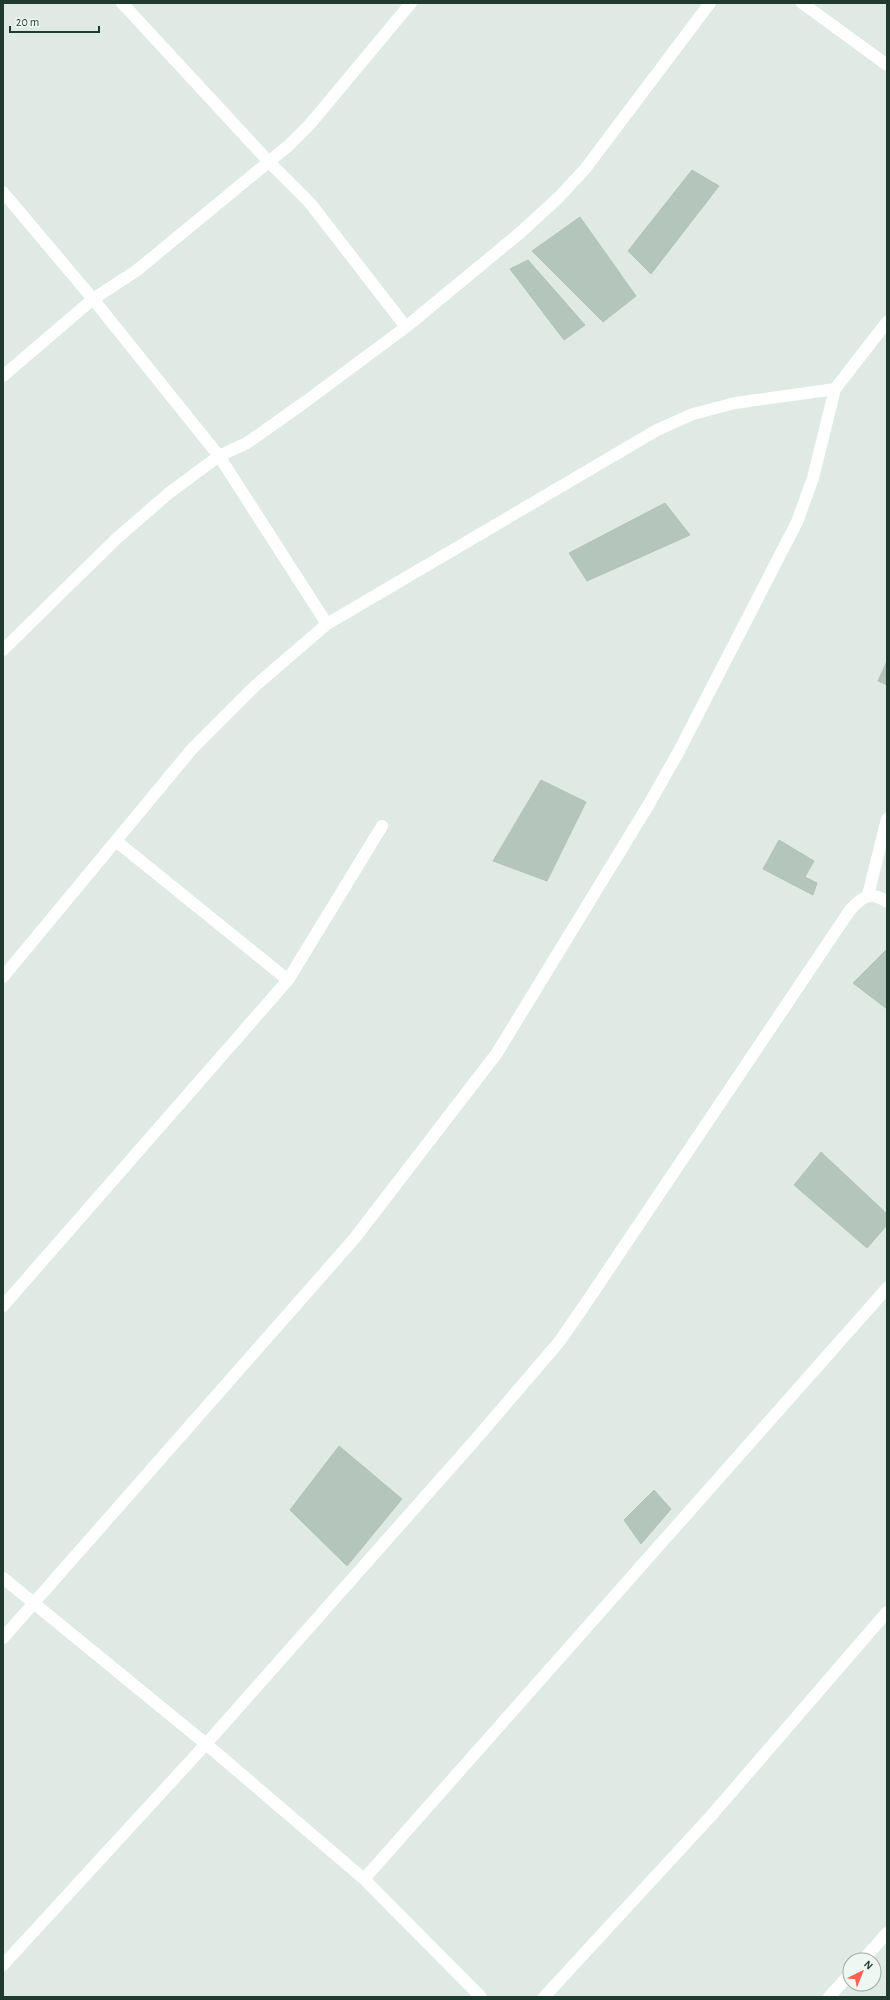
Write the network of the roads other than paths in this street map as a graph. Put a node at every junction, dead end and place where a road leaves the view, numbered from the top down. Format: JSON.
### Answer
{"nodes":[{"id":1,"x":122,"y":3,"type":"edge"},
{"id":2,"x":411,"y":3,"type":"edge"},
{"id":3,"x":710,"y":3,"type":"edge"},
{"id":4,"x":802,"y":3,"type":"edge"},
{"id":5,"x":887,"y":64,"type":"edge"},
{"id":6,"x":269,"y":162,"type":"junction"},
{"id":7,"x":3,"y":192,"type":"edge"},
{"id":8,"x":93,"y":299,"type":"junction"},
{"id":9,"x":887,"y":322,"type":"edge"},
{"id":10,"x":406,"y":326,"type":"junction"},
{"id":11,"x":3,"y":376,"type":"edge"},
{"id":12,"x":836,"y":389,"type":"junction"},
{"id":13,"x":219,"y":456,"type":"junction"},
{"id":14,"x":327,"y":624,"type":"junction"},
{"id":15,"x":3,"y":650,"type":"edge"},
{"id":16,"x":887,"y":819,"type":"edge"},
{"id":17,"x":382,"y":826,"type":"dead end"},
{"id":18,"x":116,"y":840,"type":"junction"},
{"id":19,"x":868,"y":895,"type":"junction"},
{"id":20,"x":887,"y":902,"type":"edge"},
{"id":21,"x":3,"y":977,"type":"edge"},
{"id":22,"x":288,"y":980,"type":"junction"},
{"id":23,"x":887,"y":1288,"type":"edge"},
{"id":24,"x":3,"y":1306,"type":"edge"},
{"id":25,"x":3,"y":1578,"type":"edge"},
{"id":26,"x":35,"y":1604,"type":"junction"},
{"id":27,"x":887,"y":1612,"type":"edge"},
{"id":28,"x":3,"y":1638,"type":"edge"},
{"id":29,"x":206,"y":1744,"type":"junction"},
{"id":30,"x":364,"y":1878,"type":"junction"},
{"id":31,"x":887,"y":1933,"type":"edge"},
{"id":32,"x":870,"y":1952,"type":"edge"},
{"id":33,"x":3,"y":1965,"type":"edge"},
{"id":34,"x":842,"y":1983,"type":"edge"},
{"id":35,"x":481,"y":1997,"type":"edge"},
{"id":36,"x":544,"y":1997,"type":"edge"},
{"id":37,"x":829,"y":1997,"type":"edge"}],
"edges":[{"from":1,"to":6,"type":"street"},
{"from":2,"to":6,"type":"street"},
{"from":3,"to":10,"type":"street"},
{"from":4,"to":5,"type":"street"},
{"from":6,"to":8,"type":"street"},
{"from":6,"to":10,"type":"street"},
{"from":7,"to":8,"type":"street"},
{"from":8,"to":11,"type":"street"},
{"from":8,"to":13,"type":"street"},
{"from":9,"to":12,"type":"street"},
{"from":10,"to":13,"type":"street"},
{"from":12,"to":14,"type":"street"},
{"from":12,"to":26,"type":"street"},
{"from":13,"to":14,"type":"street"},
{"from":13,"to":15,"type":"street"},
{"from":14,"to":18,"type":"street"},
{"from":16,"to":19,"type":"street"},
{"from":17,"to":22,"type":"street"},
{"from":18,"to":21,"type":"street"},
{"from":18,"to":22,"type":"street"},
{"from":19,"to":20,"type":"street"},
{"from":19,"to":29,"type":"street"},
{"from":22,"to":24,"type":"street"},
{"from":23,"to":30,"type":"street"},
{"from":25,"to":26,"type":"street"},
{"from":26,"to":28,"type":"street"},
{"from":26,"to":29,"type":"street"},
{"from":27,"to":36,"type":"street"},
{"from":29,"to":30,"type":"street"},
{"from":29,"to":33,"type":"street"},
{"from":30,"to":35,"type":"street"},
{"from":31,"to":32,"type":"street"},
{"from":34,"to":37,"type":"street"}]}
